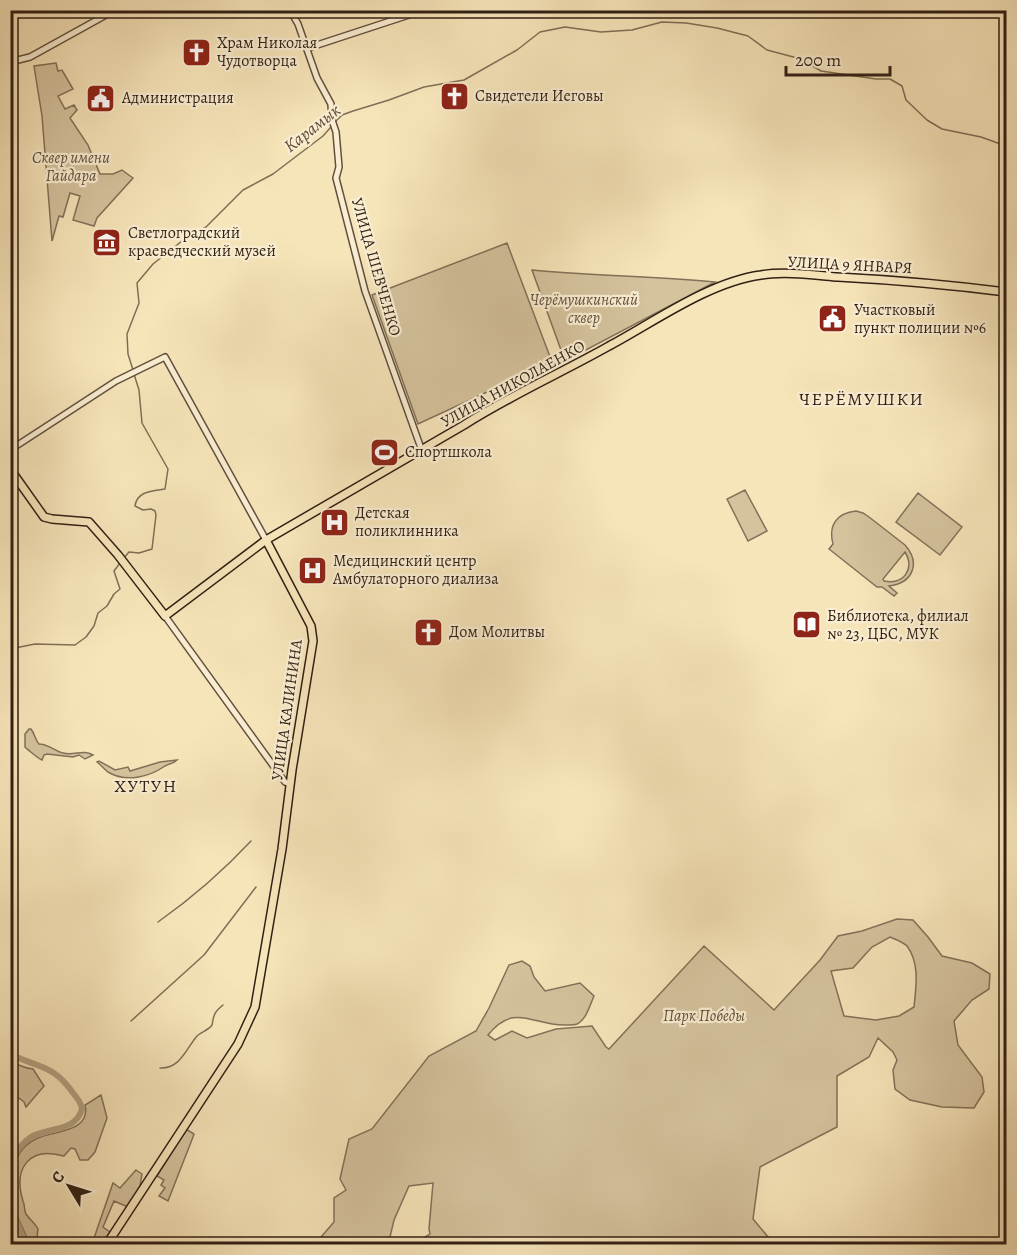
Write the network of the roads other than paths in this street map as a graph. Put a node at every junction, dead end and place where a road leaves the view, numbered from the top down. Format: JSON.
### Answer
{"nodes":[{"id":1,"x":116,"y":10,"type":"edge"},
{"id":2,"x":290,"y":10,"type":"edge"},
{"id":3,"x":412,"y":10,"type":"edge"},
{"id":4,"x":424,"y":10,"type":"edge"},
{"id":5,"x":305,"y":46,"type":"junction"},
{"id":6,"x":10,"y":62,"type":"edge"},
{"id":7,"x":740,"y":281,"type":"joint"},
{"id":8,"x":1006,"y":294,"type":"edge"},
{"id":9,"x":696,"y":298,"type":"joint"},
{"id":10,"x":10,"y":450,"type":"edge"},
{"id":11,"x":422,"y":452,"type":"junction"},
{"id":12,"x":10,"y":469,"type":"edge"},
{"id":13,"x":264,"y":541,"type":"junction"},
{"id":14,"x":165,"y":616,"type":"junction"},
{"id":15,"x":289,"y":784,"type":"junction"},
{"id":16,"x":106,"y":1245,"type":"edge"}],
"edges":[{"from":1,"to":6,"type":"street"},
{"from":2,"to":5,"type":"street","name":"УЛИЦА ШЕВЧЕНКО"},
{"from":3,"to":5,"type":"street"},
{"from":4,"to":5,"type":"street"},
{"from":5,"to":11,"type":"street","name":"УЛИЦА ШЕВЧЕНКО"},
{"from":7,"to":8,"type":"main road","name":"УЛИЦА 9 ЯНВАРЯ"},
{"from":7,"to":11,"type":"main road","name":"УЛИЦА НИКОЛАЕНКО"},
{"from":8,"to":9,"type":"main road","name":"УЛИЦА 9 ЯНВАРЯ"},
{"from":9,"to":11,"type":"main road","name":"УЛИЦА НИКОЛАЕНКО"},
{"from":10,"to":13,"type":"street","name":"УЛИЦА КАЛИНИНА"},
{"from":11,"to":13,"type":"main road","name":"УЛИЦА НИКОЛАЕНКО"},
{"from":12,"to":14,"type":"main road"},
{"from":13,"to":14,"type":"main road","name":"УЛИЦА НИКОЛАЕНКО"},
{"from":13,"to":15,"type":"main road","name":"УЛИЦА КАЛИНИНА"},
{"from":14,"to":15,"type":"street"},
{"from":15,"to":16,"type":"main road"},
{"from":15,"to":16,"type":"main road","name":"УЛИЦА КАЛИНИНА"}]}
